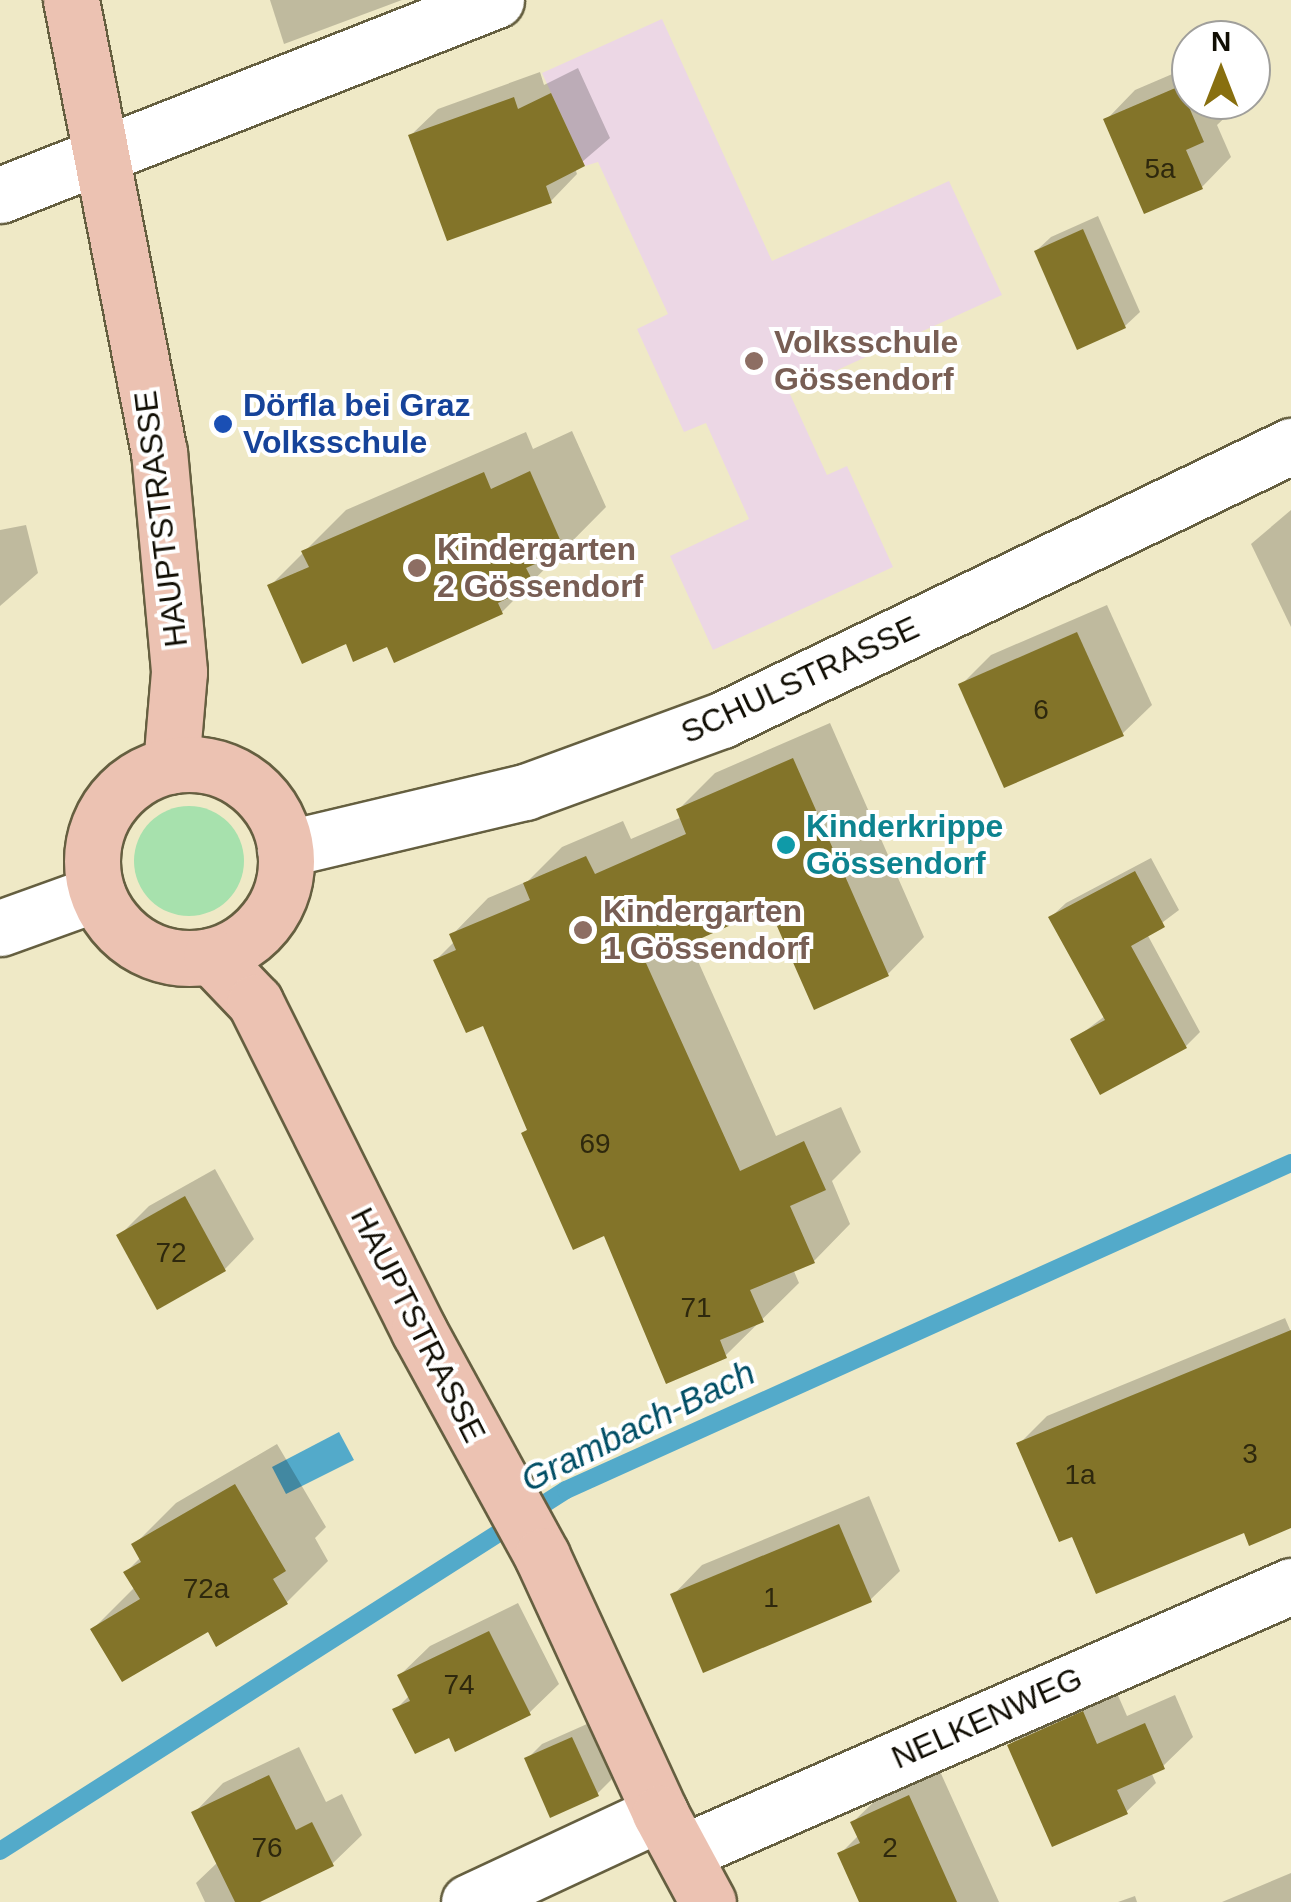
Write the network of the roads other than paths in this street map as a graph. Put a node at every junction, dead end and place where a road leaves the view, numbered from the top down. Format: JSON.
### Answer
{"nodes":[{"id":1,"x":496,"y":0,"type":"edge"},
{"id":2,"x":80,"y":3,"type":"edge"},
{"id":3,"x":100,"y":156,"type":"junction"},
{"id":4,"x":0,"y":196,"type":"edge"},
{"id":5,"x":1291,"y":446,"type":"edge"},
{"id":6,"x":171,"y":766,"type":"junction"},
{"id":7,"x":285,"y":848,"type":"junction"},
{"id":8,"x":97,"y":894,"type":"junction"},
{"id":9,"x":0,"y":928,"type":"edge"},
{"id":10,"x":211,"y":956,"type":"junction"},
{"id":11,"x":1291,"y":1586,"type":"edge"},
{"id":12,"x":672,"y":1833,"type":"junction"},
{"id":13,"x":469,"y":1902,"type":"edge"},
{"id":14,"x":708,"y":1902,"type":"edge"}],
"edges":[{"from":1,"to":3,"type":"street"},
{"from":2,"to":3,"type":"main road","name":"HAUPTSTRASSE"},
{"from":3,"to":4,"type":"street"},
{"from":3,"to":6,"type":"main road","name":"HAUPTSTRASSE"},
{"from":5,"to":7,"type":"street","name":"SCHULSTRASSE"},
{"from":6,"to":7,"type":"main road"},
{"from":6,"to":8,"type":"main road"},
{"from":7,"to":10,"type":"main road"},
{"from":8,"to":9,"type":"street"},
{"from":8,"to":10,"type":"main road"},
{"from":10,"to":12,"type":"main road","name":"HAUPTSTRASSE"},
{"from":11,"to":12,"type":"street","name":"NELKENWEG"},
{"from":12,"to":13,"type":"street"},
{"from":12,"to":14,"type":"main road","name":"HAUPTSTRASSE"}]}
